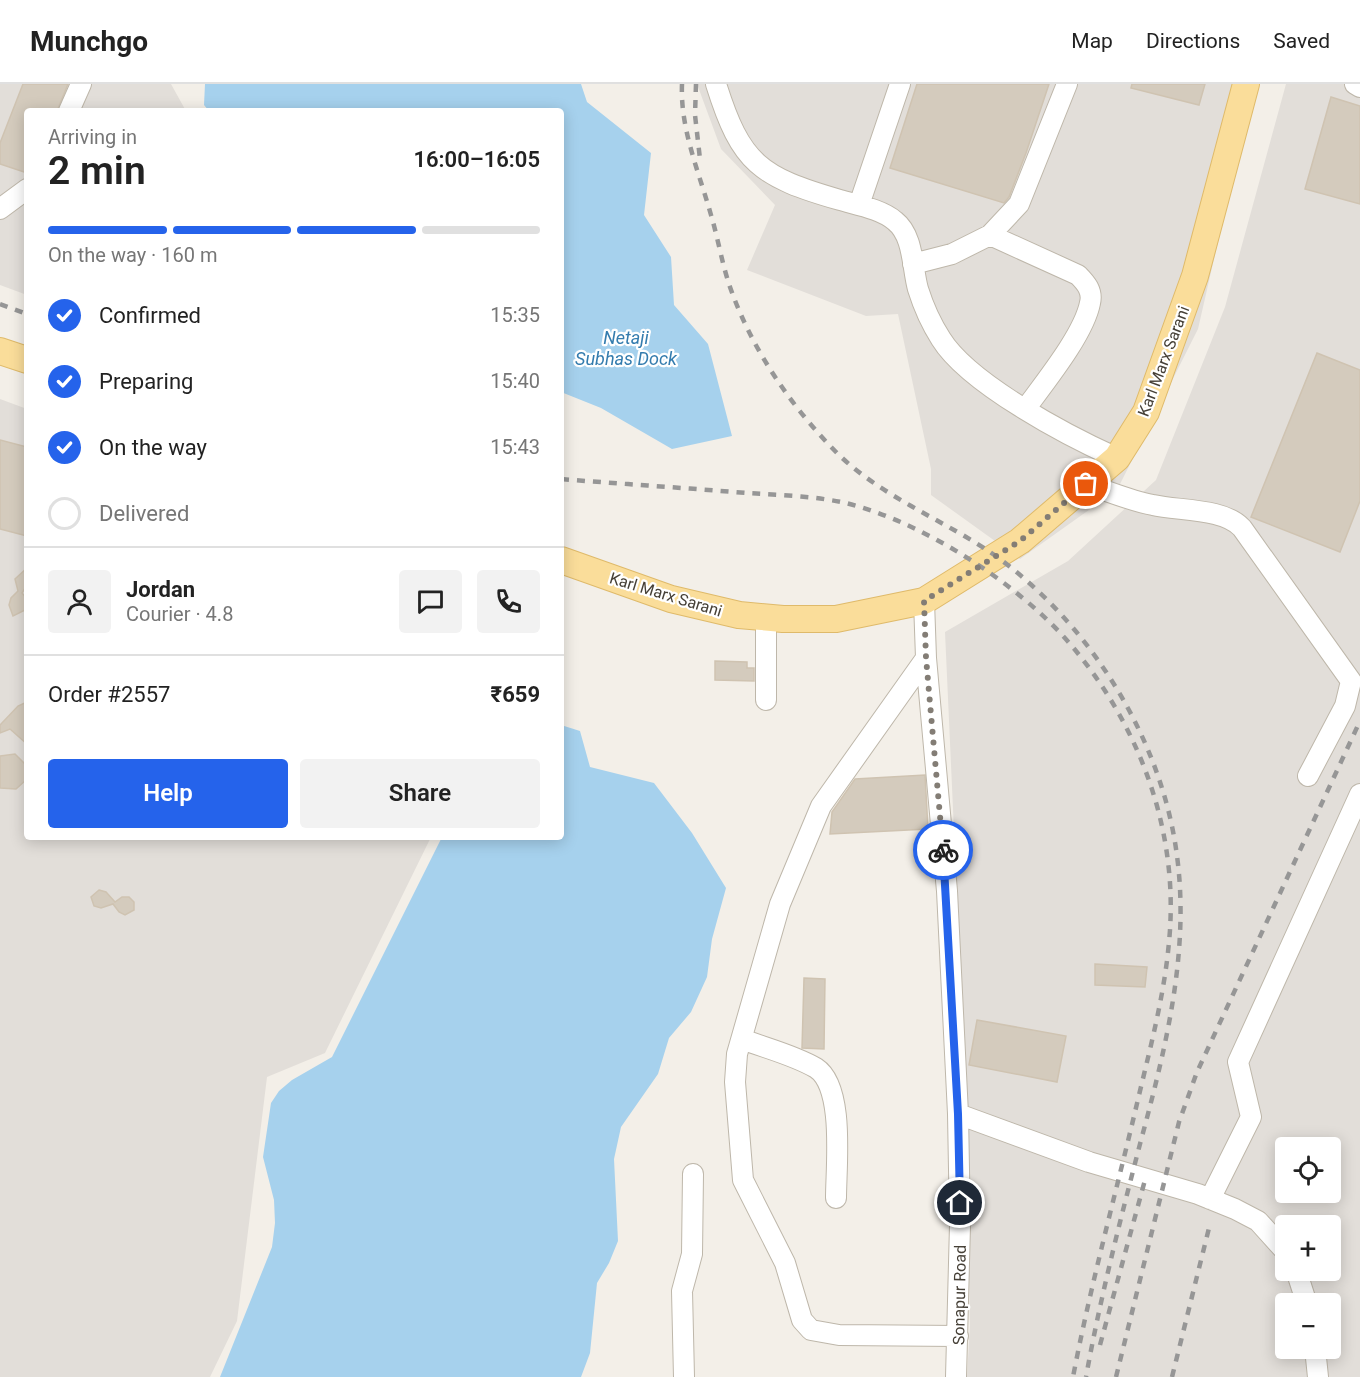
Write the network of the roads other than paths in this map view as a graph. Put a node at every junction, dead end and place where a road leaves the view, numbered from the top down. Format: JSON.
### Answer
{"nodes":[{"id":1,"x":81,"y":84,"type":"edge"},
{"id":2,"x":716,"y":84,"type":"edge"},
{"id":3,"x":900,"y":84,"type":"edge"},
{"id":4,"x":1067,"y":84,"type":"edge"},
{"id":5,"x":1246,"y":84,"type":"edge"},
{"id":6,"x":1355,"y":84,"type":"edge"},
{"id":7,"x":1360,"y":87,"type":"edge"},
{"id":8,"x":70,"y":108,"type":"edge"},
{"id":9,"x":0,"y":187,"type":"edge"},
{"id":10,"x":24,"y":193,"type":"edge"},
{"id":11,"x":24,"y":194,"type":"edge"},
{"id":12,"x":859,"y":205,"type":"junction"},
{"id":13,"x":0,"y":209,"type":"edge"},
{"id":14,"x":990,"y":235,"type":"junction"},
{"id":15,"x":913,"y":264,"type":"junction"},
{"id":16,"x":0,"y":351,"type":"edge"},
{"id":17,"x":24,"y":359,"type":"edge"},
{"id":18,"x":1026,"y":408,"type":"junction"},
{"id":19,"x":1117,"y":458,"type":"junction"},
{"id":20,"x":1086,"y":484,"type":"junction"},
{"id":21,"x":564,"y":562,"type":"edge"},
{"id":22,"x":924,"y":601,"type":"junction"},
{"id":23,"x":766,"y":618,"type":"junction"},
{"id":24,"x":926,"y":658,"type":"junction"},
{"id":25,"x":766,"y":700,"type":"dead end"},
{"id":26,"x":1308,"y":776,"type":"dead end"},
{"id":27,"x":1360,"y":794,"type":"edge"},
{"id":28,"x":742,"y":1039,"type":"junction"},
{"id":29,"x":958,"y":1114,"type":"junction"},
{"id":30,"x":693,"y":1174,"type":"dead end"},
{"id":31,"x":836,"y":1198,"type":"dead end"},
{"id":32,"x":1210,"y":1199,"type":"junction"},
{"id":33,"x":1275,"y":1240,"type":"edge"},
{"id":34,"x":958,"y":1336,"type":"junction"},
{"id":35,"x":1316,"y":1359,"type":"edge"},
{"id":36,"x":684,"y":1377,"type":"edge"},
{"id":37,"x":956,"y":1377,"type":"edge"},
{"id":38,"x":1318,"y":1377,"type":"edge"}],
"edges":[{"from":1,"to":8,"type":"street"},
{"from":2,"to":12,"type":"street"},
{"from":3,"to":12,"type":"street"},
{"from":4,"to":14,"type":"street"},
{"from":5,"to":19,"type":"main road","name":"Karl Marx Sarani"},
{"from":6,"to":7,"type":"street"},
{"from":9,"to":10,"type":"street"},
{"from":11,"to":13,"type":"street"},
{"from":12,"to":15,"type":"street"},
{"from":14,"to":15,"type":"street"},
{"from":14,"to":18,"type":"street"},
{"from":15,"to":18,"type":"street"},
{"from":16,"to":17,"type":"main road"},
{"from":18,"to":19,"type":"street"},
{"from":19,"to":20,"type":"main road","name":"Karl Marx Sarani"},
{"from":20,"to":22,"type":"main road","name":"Karl Marx Sarani"},
{"from":20,"to":26,"type":"street"},
{"from":21,"to":23,"type":"main road","name":"Karl Marx Sarani"},
{"from":22,"to":23,"type":"main road","name":"Karl Marx Sarani"},
{"from":22,"to":24,"type":"street","name":"Sonapur Road"},
{"from":23,"to":25,"type":"street"},
{"from":24,"to":28,"type":"street"},
{"from":24,"to":29,"type":"street","name":"Sonapur Road"},
{"from":27,"to":32,"type":"street"},
{"from":28,"to":31,"type":"street"},
{"from":28,"to":34,"type":"street"},
{"from":29,"to":32,"type":"street"},
{"from":29,"to":34,"type":"street","name":"Sonapur Road"},
{"from":30,"to":36,"type":"street"},
{"from":32,"to":33,"type":"street"},
{"from":34,"to":37,"type":"street","name":"Sonapur Road"},
{"from":35,"to":38,"type":"street"}]}
